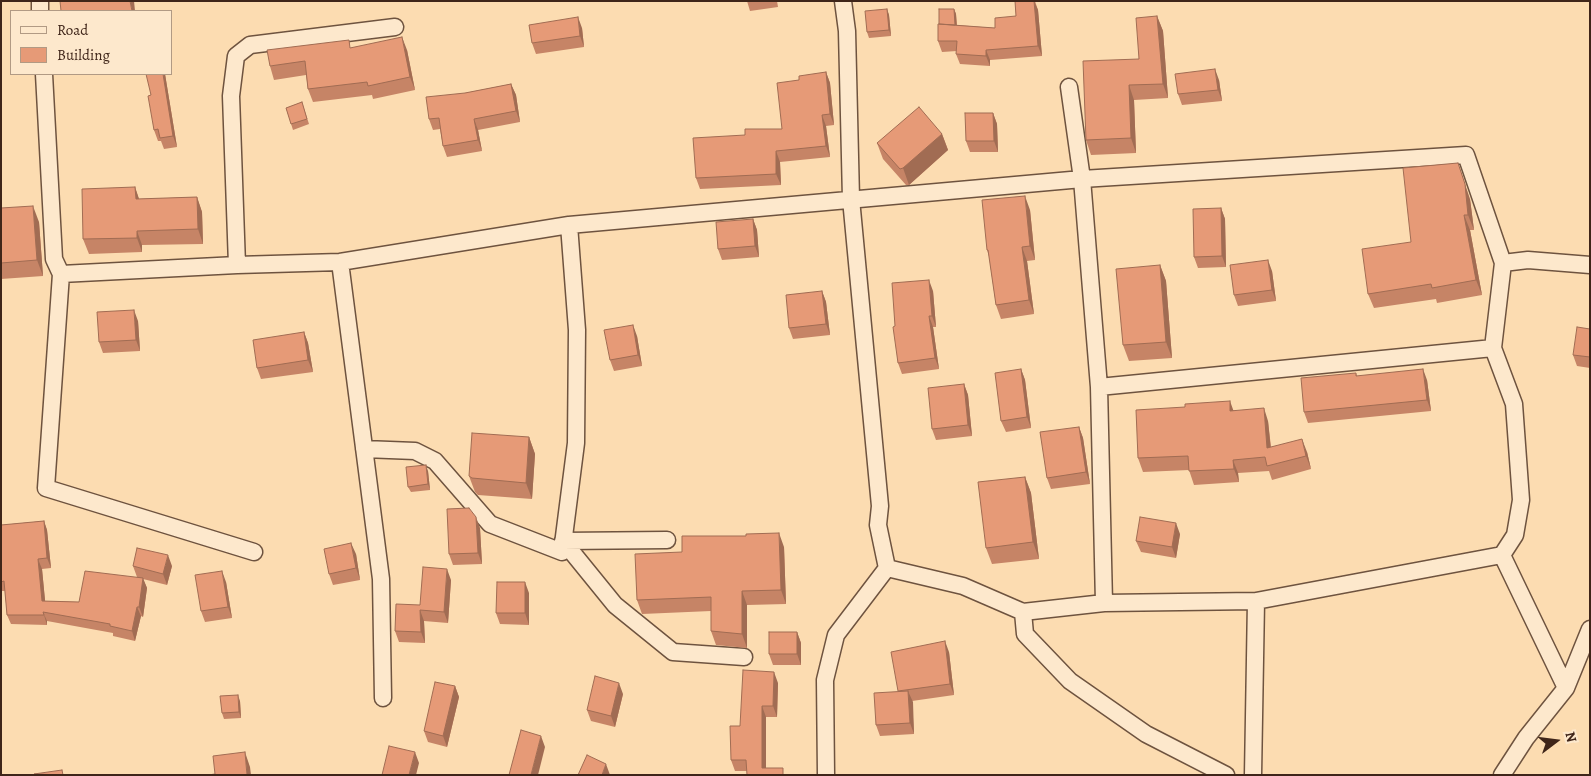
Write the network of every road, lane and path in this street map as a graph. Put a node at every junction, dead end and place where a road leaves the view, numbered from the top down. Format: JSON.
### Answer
{"nodes":[{"id":1,"x":843,"y":1,"type":"edge"},
{"id":2,"x":395,"y":27,"type":"dead end"},
{"id":3,"x":44,"y":75,"type":"edge"},
{"id":4,"x":1069,"y":87,"type":"dead end"},
{"id":5,"x":1082,"y":179,"type":"junction"},
{"id":6,"x":850,"y":199,"type":"junction"},
{"id":7,"x":569,"y":225,"type":"junction"},
{"id":8,"x":340,"y":262,"type":"junction"},
{"id":9,"x":1503,"y":263,"type":"junction"},
{"id":10,"x":237,"y":265,"type":"junction"},
{"id":11,"x":1590,"y":266,"type":"edge"},
{"id":12,"x":60,"y":274,"type":"junction"},
{"id":13,"x":1493,"y":348,"type":"junction"},
{"id":14,"x":1099,"y":387,"type":"junction"},
{"id":15,"x":364,"y":449,"type":"junction"},
{"id":16,"x":667,"y":540,"type":"dead end"},
{"id":17,"x":564,"y":542,"type":"junction"},
{"id":18,"x":254,"y":552,"type":"dead end"},
{"id":19,"x":1502,"y":556,"type":"junction"},
{"id":20,"x":888,"y":568,"type":"junction"},
{"id":21,"x":1256,"y":600,"type":"junction"},
{"id":22,"x":1104,"y":603,"type":"junction"},
{"id":23,"x":1023,"y":612,"type":"junction"},
{"id":24,"x":1590,"y":629,"type":"edge"},
{"id":25,"x":744,"y":657,"type":"dead end"},
{"id":26,"x":1566,"y":688,"type":"junction"},
{"id":27,"x":383,"y":698,"type":"dead end"},
{"id":28,"x":826,"y":775,"type":"edge"},
{"id":29,"x":1226,"y":775,"type":"edge"},
{"id":30,"x":1253,"y":775,"type":"edge"},
{"id":31,"x":1502,"y":775,"type":"edge"}],
"edges":[{"from":1,"to":6,"type":"street"},
{"from":2,"to":10,"type":"street"},
{"from":3,"to":12,"type":"street"},
{"from":4,"to":5,"type":"street"},
{"from":5,"to":6,"type":"street"},
{"from":5,"to":9,"type":"street"},
{"from":5,"to":14,"type":"street"},
{"from":6,"to":7,"type":"street"},
{"from":6,"to":20,"type":"street"},
{"from":7,"to":8,"type":"street"},
{"from":7,"to":17,"type":"street"},
{"from":8,"to":10,"type":"street"},
{"from":8,"to":15,"type":"street"},
{"from":9,"to":11,"type":"street"},
{"from":9,"to":13,"type":"street"},
{"from":10,"to":12,"type":"street"},
{"from":12,"to":18,"type":"street"},
{"from":13,"to":14,"type":"street"},
{"from":13,"to":19,"type":"street"},
{"from":14,"to":22,"type":"street"},
{"from":15,"to":17,"type":"street"},
{"from":15,"to":27,"type":"street"},
{"from":16,"to":17,"type":"street"},
{"from":17,"to":25,"type":"street"},
{"from":19,"to":21,"type":"street"},
{"from":19,"to":26,"type":"street"},
{"from":20,"to":23,"type":"street"},
{"from":20,"to":28,"type":"street"},
{"from":21,"to":22,"type":"street"},
{"from":21,"to":30,"type":"street"},
{"from":22,"to":23,"type":"street"},
{"from":23,"to":29,"type":"street"},
{"from":24,"to":26,"type":"street"},
{"from":26,"to":31,"type":"street"}]}
